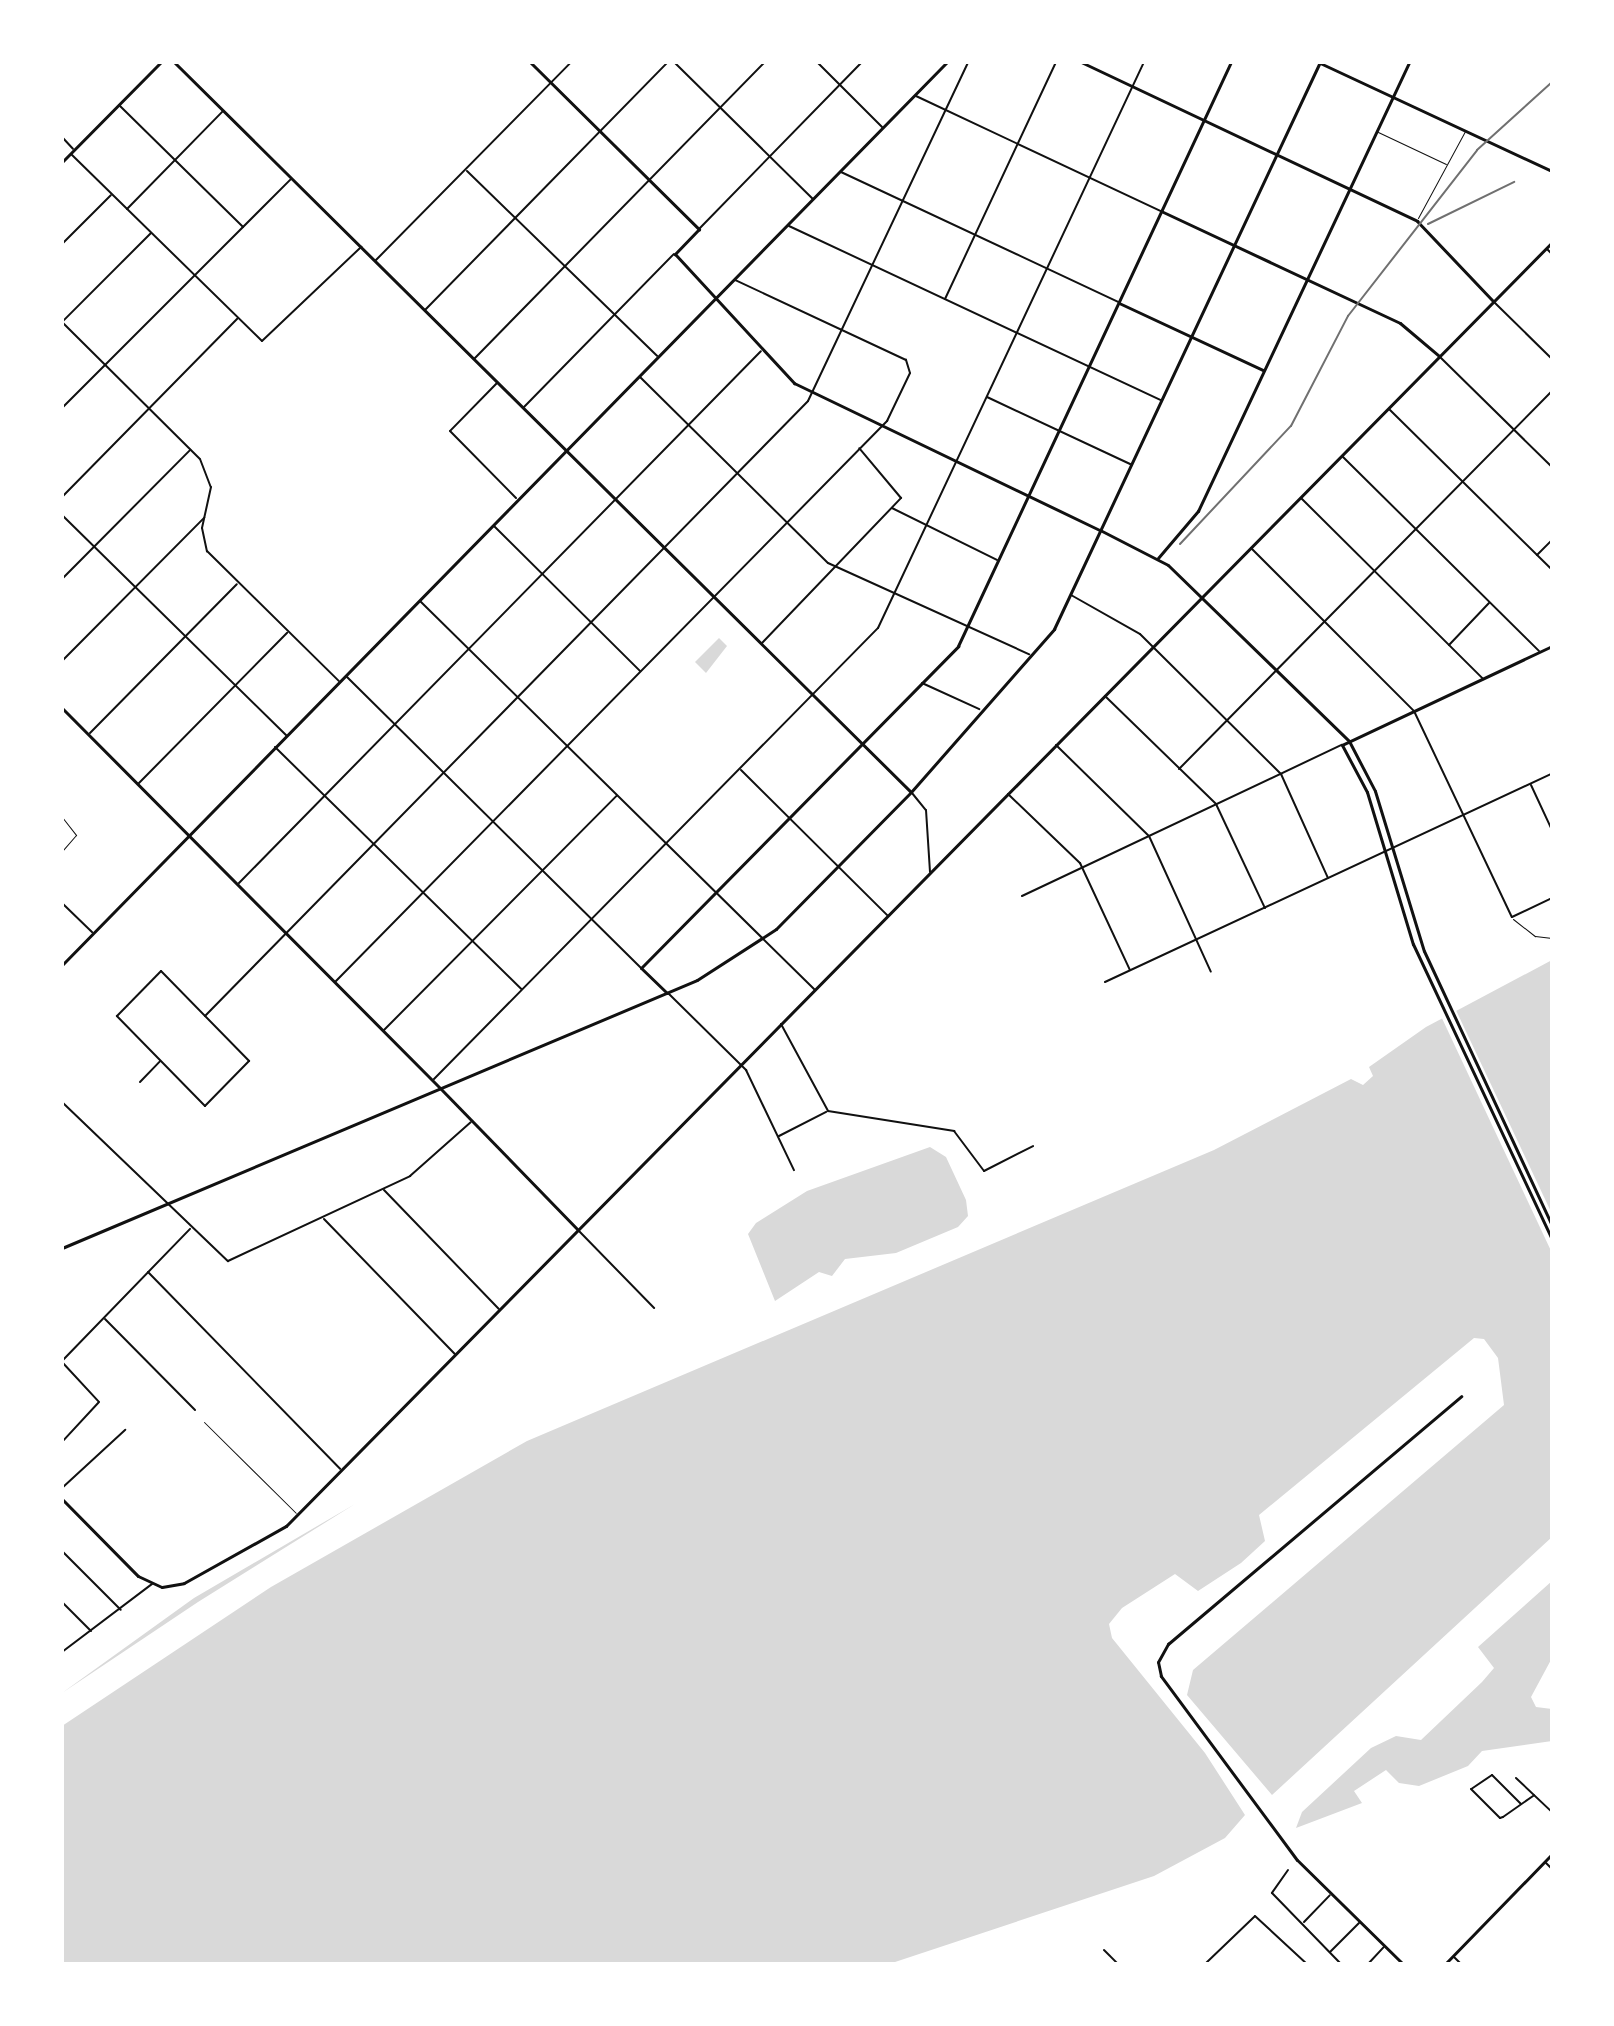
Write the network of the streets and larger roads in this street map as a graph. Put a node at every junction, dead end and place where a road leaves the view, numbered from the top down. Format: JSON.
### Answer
{"nodes":[{"id":1,"x":161,"y":62,"type":"edge"},
{"id":2,"x":174,"y":62,"type":"edge"},
{"id":3,"x":530,"y":62,"type":"edge"},
{"id":4,"x":571,"y":62,"type":"edge"},
{"id":5,"x":668,"y":62,"type":"edge"},
{"id":6,"x":674,"y":62,"type":"edge"},
{"id":7,"x":765,"y":62,"type":"edge"},
{"id":8,"x":817,"y":62,"type":"edge"},
{"id":9,"x":862,"y":62,"type":"edge"},
{"id":10,"x":947,"y":62,"type":"edge"},
{"id":11,"x":968,"y":62,"type":"edge"},
{"id":12,"x":1056,"y":62,"type":"edge"},
{"id":13,"x":1081,"y":62,"type":"edge"},
{"id":14,"x":1144,"y":62,"type":"edge"},
{"id":15,"x":1231,"y":62,"type":"edge"},
{"id":16,"x":1319,"y":62,"type":"edge"},
{"id":17,"x":1409,"y":62,"type":"edge"},
{"id":18,"x":551,"y":82,"type":"junction"},
{"id":19,"x":840,"y":85,"type":"junction"},
{"id":20,"x":1133,"y":86,"type":"junction"},
{"id":21,"x":914,"y":96,"type":"junction"},
{"id":22,"x":1392,"y":96,"type":"junction"},
{"id":23,"x":119,"y":105,"type":"junction"},
{"id":24,"x":720,"y":108,"type":"junction"},
{"id":25,"x":946,"y":110,"type":"junction"},
{"id":26,"x":223,"y":111,"type":"junction"},
{"id":27,"x":1205,"y":120,"type":"junction"},
{"id":28,"x":883,"y":128,"type":"junction"},
{"id":29,"x":600,"y":131,"type":"junction"},
{"id":30,"x":62,"y":137,"type":"edge"},
{"id":31,"x":1018,"y":144,"type":"junction"},
{"id":32,"x":72,"y":151,"type":"junction"},
{"id":33,"x":1277,"y":154,"type":"junction"},
{"id":34,"x":770,"y":157,"type":"junction"},
{"id":35,"x":175,"y":160,"type":"junction"},
{"id":36,"x":62,"y":162,"type":"edge"},
{"id":37,"x":465,"y":169,"type":"junction"},
{"id":38,"x":1552,"y":171,"type":"edge"},
{"id":39,"x":840,"y":172,"type":"junction"},
{"id":40,"x":292,"y":178,"type":"junction"},
{"id":41,"x":1090,"y":178,"type":"junction"},
{"id":42,"x":650,"y":180,"type":"junction"},
{"id":43,"x":1349,"y":188,"type":"junction"},
{"id":44,"x":112,"y":194,"type":"junction"},
{"id":45,"x":813,"y":199,"type":"junction"},
{"id":46,"x":903,"y":201,"type":"junction"},
{"id":47,"x":127,"y":209,"type":"junction"},
{"id":48,"x":1161,"y":211,"type":"junction"},
{"id":49,"x":515,"y":218,"type":"junction"},
{"id":50,"x":787,"y":225,"type":"junction"},
{"id":51,"x":243,"y":228,"type":"junction"},
{"id":52,"x":699,"y":229,"type":"junction"},
{"id":53,"x":151,"y":233,"type":"junction"},
{"id":54,"x":975,"y":235,"type":"junction"},
{"id":55,"x":1552,"y":242,"type":"edge"},
{"id":56,"x":62,"y":244,"type":"edge"},
{"id":57,"x":1234,"y":245,"type":"junction"},
{"id":58,"x":361,"y":247,"type":"junction"},
{"id":59,"x":1546,"y":248,"type":"junction"},
{"id":60,"x":675,"y":254,"type":"junction"},
{"id":61,"x":1552,"y":254,"type":"edge"},
{"id":62,"x":375,"y":261,"type":"junction"},
{"id":63,"x":872,"y":265,"type":"junction"},
{"id":64,"x":565,"y":266,"type":"junction"},
{"id":65,"x":1047,"y":269,"type":"junction"},
{"id":66,"x":196,"y":277,"type":"junction"},
{"id":67,"x":734,"y":279,"type":"junction"},
{"id":68,"x":1305,"y":279,"type":"junction"},
{"id":69,"x":715,"y":299,"type":"junction"},
{"id":70,"x":945,"y":299,"type":"junction"},
{"id":71,"x":1493,"y":301,"type":"junction"},
{"id":72,"x":1119,"y":303,"type":"junction"},
{"id":73,"x":425,"y":310,"type":"junction"},
{"id":74,"x":614,"y":315,"type":"junction"},
{"id":75,"x":238,"y":319,"type":"junction"},
{"id":76,"x":62,"y":322,"type":"edge"},
{"id":77,"x":842,"y":330,"type":"junction"},
{"id":78,"x":1017,"y":333,"type":"junction"},
{"id":79,"x":1191,"y":337,"type":"junction"},
{"id":80,"x":761,"y":351,"type":"junction"},
{"id":81,"x":1439,"y":356,"type":"junction"},
{"id":82,"x":657,"y":357,"type":"junction"},
{"id":83,"x":474,"y":359,"type":"junction"},
{"id":84,"x":1552,"y":359,"type":"edge"},
{"id":85,"x":107,"y":367,"type":"junction"},
{"id":86,"x":1089,"y":367,"type":"junction"},
{"id":87,"x":1263,"y":370,"type":"junction"},
{"id":88,"x":639,"y":376,"type":"junction"},
{"id":89,"x":498,"y":382,"type":"junction"},
{"id":90,"x":1552,"y":391,"type":"edge"},
{"id":91,"x":811,"y":394,"type":"junction"},
{"id":92,"x":987,"y":397,"type":"junction"},
{"id":93,"x":1161,"y":400,"type":"junction"},
{"id":94,"x":523,"y":407,"type":"junction"},
{"id":95,"x":62,"y":408,"type":"edge"},
{"id":96,"x":150,"y":408,"type":"junction"},
{"id":97,"x":1388,"y":408,"type":"junction"},
{"id":98,"x":688,"y":425,"type":"junction"},
{"id":99,"x":881,"y":427,"type":"junction"},
{"id":100,"x":1514,"y":429,"type":"junction"},
{"id":101,"x":1059,"y":431,"type":"junction"},
{"id":102,"x":859,"y":448,"type":"junction"},
{"id":103,"x":191,"y":449,"type":"junction"},
{"id":104,"x":567,"y":450,"type":"junction"},
{"id":105,"x":1341,"y":455,"type":"junction"},
{"id":106,"x":956,"y":462,"type":"junction"},
{"id":107,"x":1131,"y":465,"type":"junction"},
{"id":108,"x":1552,"y":467,"type":"edge"},
{"id":109,"x":737,"y":474,"type":"junction"},
{"id":110,"x":1462,"y":482,"type":"junction"},
{"id":111,"x":1029,"y":496,"type":"junction"},
{"id":112,"x":62,"y":497,"type":"edge"},
{"id":113,"x":1300,"y":497,"type":"junction"},
{"id":114,"x":518,"y":499,"type":"junction"},
{"id":115,"x":616,"y":499,"type":"junction"},
{"id":116,"x":892,"y":508,"type":"junction"},
{"id":117,"x":62,"y":515,"type":"edge"},
{"id":118,"x":205,"y":517,"type":"junction"},
{"id":119,"x":787,"y":522,"type":"junction"},
{"id":120,"x":493,"y":525,"type":"junction"},
{"id":121,"x":926,"y":526,"type":"junction"},
{"id":122,"x":1416,"y":529,"type":"junction"},
{"id":123,"x":1100,"y":530,"type":"junction"},
{"id":124,"x":1552,"y":540,"type":"edge"},
{"id":125,"x":94,"y":547,"type":"junction"},
{"id":126,"x":1251,"y":547,"type":"junction"},
{"id":127,"x":665,"y":549,"type":"junction"},
{"id":128,"x":1537,"y":555,"type":"junction"},
{"id":129,"x":1158,"y":558,"type":"junction"},
{"id":130,"x":998,"y":561,"type":"junction"},
{"id":131,"x":836,"y":566,"type":"junction"},
{"id":132,"x":1552,"y":570,"type":"edge"},
{"id":133,"x":1374,"y":571,"type":"junction"},
{"id":134,"x":542,"y":575,"type":"junction"},
{"id":135,"x":62,"y":579,"type":"edge"},
{"id":136,"x":238,"y":583,"type":"junction"},
{"id":137,"x":135,"y":587,"type":"junction"},
{"id":138,"x":896,"y":591,"type":"junction"},
{"id":139,"x":1070,"y":595,"type":"junction"},
{"id":140,"x":714,"y":597,"type":"junction"},
{"id":141,"x":1201,"y":597,"type":"junction"},
{"id":142,"x":419,"y":600,"type":"junction"},
{"id":143,"x":1490,"y":603,"type":"junction"},
{"id":144,"x":1325,"y":621,"type":"junction"},
{"id":145,"x":592,"y":623,"type":"junction"},
{"id":146,"x":968,"y":625,"type":"junction"},
{"id":147,"x":288,"y":632,"type":"junction"},
{"id":148,"x":186,"y":637,"type":"junction"},
{"id":149,"x":761,"y":644,"type":"junction"},
{"id":150,"x":1449,"y":645,"type":"junction"},
{"id":151,"x":1153,"y":646,"type":"junction"},
{"id":152,"x":1552,"y":646,"type":"edge"},
{"id":153,"x":469,"y":649,"type":"junction"},
{"id":154,"x":1540,"y":652,"type":"junction"},
{"id":155,"x":1030,"y":654,"type":"junction"},
{"id":156,"x":62,"y":661,"type":"edge"},
{"id":157,"x":1276,"y":670,"type":"junction"},
{"id":158,"x":641,"y":672,"type":"junction"},
{"id":159,"x":345,"y":675,"type":"junction"},
{"id":160,"x":1483,"y":679,"type":"junction"},
{"id":161,"x":339,"y":681,"type":"junction"},
{"id":162,"x":922,"y":683,"type":"junction"},
{"id":163,"x":235,"y":686,"type":"junction"},
{"id":164,"x":813,"y":695,"type":"junction"},
{"id":165,"x":1104,"y":695,"type":"junction"},
{"id":166,"x":518,"y":698,"type":"junction"},
{"id":167,"x":62,"y":708,"type":"edge"},
{"id":168,"x":979,"y":709,"type":"junction"},
{"id":169,"x":1414,"y":711,"type":"junction"},
{"id":170,"x":1227,"y":720,"type":"junction"},
{"id":171,"x":395,"y":724,"type":"junction"},
{"id":172,"x":89,"y":734,"type":"junction"},
{"id":173,"x":286,"y":735,"type":"junction"},
{"id":174,"x":1341,"y":737,"type":"junction"},
{"id":175,"x":1349,"y":741,"type":"junction"},
{"id":176,"x":862,"y":744,"type":"junction"},
{"id":177,"x":1056,"y":745,"type":"junction"},
{"id":178,"x":1342,"y":745,"type":"junction"},
{"id":179,"x":567,"y":746,"type":"junction"},
{"id":180,"x":275,"y":747,"type":"junction"},
{"id":181,"x":740,"y":769,"type":"junction"},
{"id":182,"x":1179,"y":769,"type":"junction"},
{"id":183,"x":444,"y":773,"type":"junction"},
{"id":184,"x":1281,"y":774,"type":"junction"},
{"id":185,"x":1552,"y":774,"type":"edge"},
{"id":186,"x":139,"y":783,"type":"junction"},
{"id":187,"x":1530,"y":784,"type":"junction"},
{"id":188,"x":911,"y":792,"type":"junction"},
{"id":189,"x":1007,"y":793,"type":"junction"},
{"id":190,"x":617,"y":795,"type":"junction"},
{"id":191,"x":324,"y":796,"type":"junction"},
{"id":192,"x":1216,"y":804,"type":"junction"},
{"id":193,"x":1464,"y":815,"type":"junction"},
{"id":194,"x":789,"y":818,"type":"junction"},
{"id":195,"x":493,"y":821,"type":"junction"},
{"id":196,"x":1552,"y":830,"type":"edge"},
{"id":197,"x":190,"y":833,"type":"junction"},
{"id":198,"x":1149,"y":836,"type":"junction"},
{"id":199,"x":374,"y":844,"type":"junction"},
{"id":200,"x":666,"y":844,"type":"junction"},
{"id":201,"x":1391,"y":849,"type":"junction"},
{"id":202,"x":1384,"y":852,"type":"junction"},
{"id":203,"x":839,"y":867,"type":"junction"},
{"id":204,"x":1082,"y":868,"type":"junction"},
{"id":205,"x":543,"y":870,"type":"junction"},
{"id":206,"x":930,"y":872,"type":"junction"},
{"id":207,"x":1328,"y":878,"type":"junction"},
{"id":208,"x":239,"y":883,"type":"junction"},
{"id":209,"x":716,"y":892,"type":"junction"},
{"id":210,"x":423,"y":893,"type":"junction"},
{"id":211,"x":1022,"y":896,"type":"dead end"},
{"id":212,"x":1552,"y":898,"type":"edge"},
{"id":213,"x":62,"y":903,"type":"edge"},
{"id":214,"x":1265,"y":908,"type":"junction"},
{"id":215,"x":887,"y":915,"type":"junction"},
{"id":216,"x":592,"y":919,"type":"junction"},
{"id":217,"x":287,"y":932,"type":"junction"},
{"id":218,"x":93,"y":933,"type":"junction"},
{"id":219,"x":1196,"y":939,"type":"junction"},
{"id":220,"x":763,"y":940,"type":"junction"},
{"id":221,"x":472,"y":941,"type":"junction"},
{"id":222,"x":62,"y":965,"type":"edge"},
{"id":223,"x":641,"y":968,"type":"junction"},
{"id":224,"x":1130,"y":970,"type":"junction"},
{"id":225,"x":1211,"y":972,"type":"dead end"},
{"id":226,"x":335,"y":982,"type":"junction"},
{"id":227,"x":1105,"y":982,"type":"dead end"},
{"id":228,"x":814,"y":989,"type":"junction"},
{"id":229,"x":522,"y":990,"type":"junction"},
{"id":230,"x":667,"y":993,"type":"junction"},
{"id":231,"x":205,"y":1016,"type":"junction"},
{"id":232,"x":780,"y":1023,"type":"junction"},
{"id":233,"x":384,"y":1031,"type":"junction"},
{"id":234,"x":160,"y":1061,"type":"junction"},
{"id":235,"x":740,"y":1064,"type":"junction"},
{"id":236,"x":432,"y":1080,"type":"junction"},
{"id":237,"x":140,"y":1082,"type":"dead end"},
{"id":238,"x":440,"y":1088,"type":"junction"},
{"id":239,"x":62,"y":1102,"type":"edge"},
{"id":240,"x":828,"y":1111,"type":"junction"},
{"id":241,"x":472,"y":1121,"type":"junction"},
{"id":242,"x":778,"y":1136,"type":"junction"},
{"id":243,"x":1033,"y":1146,"type":"dead end"},
{"id":244,"x":794,"y":1170,"type":"dead end"},
{"id":245,"x":383,"y":1189,"type":"junction"},
{"id":246,"x":166,"y":1205,"type":"junction"},
{"id":247,"x":323,"y":1218,"type":"junction"},
{"id":248,"x":1552,"y":1226,"type":"edge"},
{"id":249,"x":191,"y":1228,"type":"junction"},
{"id":250,"x":578,"y":1229,"type":"junction"},
{"id":251,"x":1552,"y":1240,"type":"edge"},
{"id":252,"x":62,"y":1248,"type":"edge"},
{"id":253,"x":148,"y":1272,"type":"junction"},
{"id":254,"x":654,"y":1308,"type":"dead end"},
{"id":255,"x":499,"y":1309,"type":"junction"},
{"id":256,"x":104,"y":1318,"type":"junction"},
{"id":257,"x":455,"y":1354,"type":"junction"},
{"id":258,"x":62,"y":1361,"type":"edge"},
{"id":259,"x":1461,"y":1396,"type":"dead end"},
{"id":260,"x":195,"y":1410,"type":"dead end"},
{"id":261,"x":125,"y":1430,"type":"dead end"},
{"id":262,"x":62,"y":1442,"type":"edge"},
{"id":263,"x":341,"y":1471,"type":"junction"},
{"id":264,"x":62,"y":1488,"type":"edge"},
{"id":265,"x":62,"y":1499,"type":"edge"},
{"id":266,"x":67,"y":1504,"type":"junction"},
{"id":267,"x":62,"y":1509,"type":"edge"},
{"id":268,"x":62,"y":1551,"type":"edge"},
{"id":269,"x":152,"y":1584,"type":"junction"},
{"id":270,"x":62,"y":1602,"type":"edge"},
{"id":271,"x":122,"y":1611,"type":"junction"},
{"id":272,"x":92,"y":1632,"type":"junction"},
{"id":273,"x":62,"y":1652,"type":"edge"},
{"id":274,"x":1516,"y":1778,"type":"dead end"},
{"id":275,"x":1534,"y":1795,"type":"junction"},
{"id":276,"x":1521,"y":1804,"type":"junction"},
{"id":277,"x":1552,"y":1812,"type":"edge"},
{"id":278,"x":1552,"y":1854,"type":"edge"},
{"id":279,"x":1545,"y":1862,"type":"junction"},
{"id":280,"x":1552,"y":1869,"type":"edge"},
{"id":281,"x":1288,"y":1870,"type":"dead end"},
{"id":282,"x":1331,"y":1894,"type":"junction"},
{"id":283,"x":1360,"y":1922,"type":"junction"},
{"id":284,"x":1302,"y":1924,"type":"junction"},
{"id":285,"x":1385,"y":1946,"type":"junction"},
{"id":286,"x":1104,"y":1950,"type":"dead end"},
{"id":287,"x":1330,"y":1952,"type":"junction"},
{"id":288,"x":1453,"y":1956,"type":"junction"},
{"id":289,"x":1118,"y":1964,"type":"edge"},
{"id":290,"x":1205,"y":1964,"type":"edge"},
{"id":291,"x":1307,"y":1964,"type":"edge"},
{"id":292,"x":1341,"y":1964,"type":"edge"},
{"id":293,"x":1368,"y":1964,"type":"edge"},
{"id":294,"x":1403,"y":1964,"type":"edge"},
{"id":295,"x":1445,"y":1964,"type":"edge"},
{"id":296,"x":1461,"y":1964,"type":"edge"}],
"edges":[{"from":1,"to":23,"type":"street"},
{"from":2,"to":26,"type":"street"},
{"from":3,"to":18,"type":"street"},
{"from":4,"to":18,"type":"street"},
{"from":5,"to":29,"type":"street"},
{"from":6,"to":24,"type":"street"},
{"from":7,"to":24,"type":"street"},
{"from":8,"to":19,"type":"street"},
{"from":9,"to":19,"type":"street"},
{"from":10,"to":21,"type":"street"},
{"from":11,"to":25,"type":"street"},
{"from":12,"to":31,"type":"street"},
{"from":13,"to":20,"type":"street"},
{"from":14,"to":20,"type":"street"},
{"from":15,"to":27,"type":"street"},
{"from":16,"to":22,"type":"street"},
{"from":16,"to":33,"type":"street"},
{"from":17,"to":22,"type":"street"},
{"from":18,"to":29,"type":"street"},
{"from":18,"to":37,"type":"street"},
{"from":19,"to":28,"type":"street"},
{"from":19,"to":34,"type":"street"},
{"from":20,"to":27,"type":"street"},
{"from":20,"to":41,"type":"street"},
{"from":21,"to":25,"type":"street"},
{"from":21,"to":28,"type":"street"},
{"from":22,"to":38,"type":"street"},
{"from":22,"to":43,"type":"street"},
{"from":23,"to":32,"type":"street"},
{"from":23,"to":35,"type":"street"},
{"from":24,"to":34,"type":"street"},
{"from":24,"to":42,"type":"street"},
{"from":25,"to":31,"type":"street"},
{"from":25,"to":46,"type":"street"},
{"from":26,"to":35,"type":"street"},
{"from":26,"to":40,"type":"street"},
{"from":27,"to":33,"type":"street"},
{"from":27,"to":48,"type":"street"},
{"from":28,"to":39,"type":"street"},
{"from":29,"to":42,"type":"street"},
{"from":29,"to":49,"type":"street"},
{"from":30,"to":32,"type":"street"},
{"from":31,"to":41,"type":"street"},
{"from":31,"to":54,"type":"street"},
{"from":32,"to":36,"type":"street"},
{"from":32,"to":44,"type":"street"},
{"from":33,"to":43,"type":"street"},
{"from":33,"to":57,"type":"street"},
{"from":34,"to":45,"type":"street"},
{"from":34,"to":52,"type":"street"},
{"from":35,"to":47,"type":"street"},
{"from":35,"to":51,"type":"street"},
{"from":37,"to":49,"type":"street"},
{"from":37,"to":62,"type":"street"},
{"from":39,"to":45,"type":"street"},
{"from":39,"to":46,"type":"street"},
{"from":40,"to":51,"type":"street"},
{"from":40,"to":58,"type":"street"},
{"from":41,"to":48,"type":"street"},
{"from":41,"to":65,"type":"street"},
{"from":42,"to":52,"type":"street"},
{"from":42,"to":64,"type":"street"},
{"from":43,"to":68,"type":"street"},
{"from":43,"to":71,"type":"street"},
{"from":44,"to":47,"type":"street"},
{"from":44,"to":56,"type":"street"},
{"from":45,"to":50,"type":"street"},
{"from":46,"to":54,"type":"street"},
{"from":46,"to":63,"type":"street"},
{"from":47,"to":53,"type":"street"},
{"from":48,"to":57,"type":"street"},
{"from":48,"to":72,"type":"street"},
{"from":49,"to":64,"type":"street"},
{"from":49,"to":73,"type":"street"},
{"from":50,"to":63,"type":"street"},
{"from":50,"to":67,"type":"street"},
{"from":51,"to":66,"type":"street"},
{"from":52,"to":60,"type":"street"},
{"from":53,"to":66,"type":"street"},
{"from":53,"to":76,"type":"street"},
{"from":54,"to":65,"type":"street"},
{"from":54,"to":70,"type":"street"},
{"from":55,"to":59,"type":"street"},
{"from":57,"to":68,"type":"street"},
{"from":57,"to":79,"type":"street"},
{"from":58,"to":62,"type":"street"},
{"from":58,"to":75,"type":"street"},
{"from":59,"to":61,"type":"street"},
{"from":59,"to":71,"type":"street"},
{"from":60,"to":69,"type":"street"},
{"from":60,"to":74,"type":"street"},
{"from":62,"to":73,"type":"street"},
{"from":63,"to":70,"type":"street"},
{"from":63,"to":77,"type":"street"},
{"from":64,"to":74,"type":"street"},
{"from":64,"to":83,"type":"street"},
{"from":65,"to":72,"type":"street"},
{"from":65,"to":78,"type":"street"},
{"from":66,"to":75,"type":"street"},
{"from":66,"to":85,"type":"street"},
{"from":67,"to":69,"type":"street"},
{"from":67,"to":77,"type":"street"},
{"from":68,"to":81,"type":"street"},
{"from":68,"to":87,"type":"street"},
{"from":69,"to":80,"type":"street"},
{"from":69,"to":82,"type":"street"},
{"from":70,"to":78,"type":"street"},
{"from":71,"to":81,"type":"street"},
{"from":71,"to":84,"type":"street"},
{"from":72,"to":79,"type":"street"},
{"from":72,"to":86,"type":"street"},
{"from":73,"to":83,"type":"street"},
{"from":74,"to":82,"type":"street"},
{"from":74,"to":94,"type":"street"},
{"from":75,"to":96,"type":"street"},
{"from":76,"to":85,"type":"street"},
{"from":77,"to":91,"type":"street"},
{"from":77,"to":99,"type":"street"},
{"from":78,"to":86,"type":"street"},
{"from":78,"to":92,"type":"street"},
{"from":79,"to":87,"type":"street"},
{"from":79,"to":93,"type":"street"},
{"from":80,"to":91,"type":"street"},
{"from":80,"to":98,"type":"street"},
{"from":81,"to":97,"type":"street"},
{"from":81,"to":100,"type":"street"},
{"from":82,"to":88,"type":"street"},
{"from":83,"to":89,"type":"street"},
{"from":85,"to":95,"type":"street"},
{"from":85,"to":96,"type":"street"},
{"from":86,"to":93,"type":"street"},
{"from":86,"to":101,"type":"street"},
{"from":87,"to":129,"type":"street"},
{"from":88,"to":98,"type":"street"},
{"from":88,"to":104,"type":"street"},
{"from":89,"to":94,"type":"street"},
{"from":89,"to":114,"type":"street"},
{"from":90,"to":100,"type":"street"},
{"from":91,"to":99,"type":"street"},
{"from":91,"to":109,"type":"street"},
{"from":92,"to":101,"type":"street"},
{"from":92,"to":106,"type":"street"},
{"from":93,"to":107,"type":"street"},
{"from":94,"to":104,"type":"street"},
{"from":96,"to":103,"type":"street"},
{"from":96,"to":112,"type":"street"},
{"from":97,"to":105,"type":"street"},
{"from":97,"to":110,"type":"street"},
{"from":98,"to":109,"type":"street"},
{"from":98,"to":115,"type":"street"},
{"from":99,"to":102,"type":"street"},
{"from":99,"to":106,"type":"street"},
{"from":100,"to":108,"type":"street"},
{"from":100,"to":110,"type":"street"},
{"from":101,"to":107,"type":"street"},
{"from":101,"to":111,"type":"street"},
{"from":102,"to":116,"type":"street"},
{"from":102,"to":119,"type":"street"},
{"from":103,"to":118,"type":"street"},
{"from":103,"to":125,"type":"street"},
{"from":104,"to":114,"type":"street"},
{"from":104,"to":115,"type":"street"},
{"from":105,"to":113,"type":"street"},
{"from":105,"to":122,"type":"street"},
{"from":106,"to":111,"type":"street"},
{"from":106,"to":121,"type":"street"},
{"from":107,"to":123,"type":"street"},
{"from":109,"to":119,"type":"street"},
{"from":109,"to":127,"type":"street"},
{"from":110,"to":122,"type":"street"},
{"from":110,"to":128,"type":"street"},
{"from":111,"to":123,"type":"street"},
{"from":111,"to":130,"type":"street"},
{"from":113,"to":126,"type":"street"},
{"from":113,"to":133,"type":"street"},
{"from":114,"to":120,"type":"street"},
{"from":115,"to":127,"type":"street"},
{"from":115,"to":134,"type":"street"},
{"from":116,"to":121,"type":"street"},
{"from":116,"to":131,"type":"street"},
{"from":117,"to":125,"type":"street"},
{"from":118,"to":136,"type":"street"},
{"from":118,"to":137,"type":"street"},
{"from":119,"to":131,"type":"street"},
{"from":119,"to":140,"type":"street"},
{"from":120,"to":134,"type":"street"},
{"from":120,"to":142,"type":"street"},
{"from":121,"to":130,"type":"street"},
{"from":121,"to":138,"type":"street"},
{"from":122,"to":133,"type":"street"},
{"from":122,"to":143,"type":"street"},
{"from":123,"to":129,"type":"street"},
{"from":123,"to":139,"type":"street"},
{"from":124,"to":128,"type":"street"},
{"from":125,"to":135,"type":"street"},
{"from":125,"to":137,"type":"street"},
{"from":126,"to":141,"type":"street"},
{"from":126,"to":144,"type":"street"},
{"from":127,"to":140,"type":"street"},
{"from":127,"to":145,"type":"street"},
{"from":128,"to":132,"type":"street"},
{"from":129,"to":141,"type":"street"},
{"from":130,"to":146,"type":"street"},
{"from":131,"to":138,"type":"street"},
{"from":131,"to":149,"type":"street"},
{"from":133,"to":144,"type":"street"},
{"from":133,"to":150,"type":"street"},
{"from":134,"to":145,"type":"street"},
{"from":134,"to":153,"type":"street"},
{"from":136,"to":147,"type":"street"},
{"from":136,"to":148,"type":"street"},
{"from":137,"to":148,"type":"street"},
{"from":137,"to":156,"type":"street"},
{"from":138,"to":146,"type":"street"},
{"from":138,"to":164,"type":"street"},
{"from":139,"to":151,"type":"street"},
{"from":139,"to":155,"type":"street"},
{"from":140,"to":149,"type":"street"},
{"from":140,"to":158,"type":"street"},
{"from":141,"to":151,"type":"street"},
{"from":141,"to":157,"type":"street"},
{"from":142,"to":153,"type":"street"},
{"from":142,"to":159,"type":"street"},
{"from":143,"to":150,"type":"street"},
{"from":143,"to":154,"type":"street"},
{"from":144,"to":157,"type":"street"},
{"from":144,"to":169,"type":"street"},
{"from":145,"to":158,"type":"street"},
{"from":145,"to":166,"type":"street"},
{"from":146,"to":155,"type":"street"},
{"from":146,"to":162,"type":"street"},
{"from":147,"to":161,"type":"street"},
{"from":147,"to":163,"type":"street"},
{"from":148,"to":163,"type":"street"},
{"from":148,"to":172,"type":"street"},
{"from":149,"to":164,"type":"street"},
{"from":150,"to":160,"type":"street"},
{"from":151,"to":165,"type":"street"},
{"from":151,"to":170,"type":"street"},
{"from":152,"to":154,"type":"street"},
{"from":153,"to":166,"type":"street"},
{"from":153,"to":171,"type":"street"},
{"from":154,"to":160,"type":"street"},
{"from":155,"to":168,"type":"street"},
{"from":157,"to":170,"type":"street"},
{"from":157,"to":174,"type":"street"},
{"from":158,"to":179,"type":"street"},
{"from":159,"to":161,"type":"street"},
{"from":159,"to":171,"type":"street"},
{"from":160,"to":169,"type":"street"},
{"from":161,"to":173,"type":"street"},
{"from":162,"to":168,"type":"street"},
{"from":162,"to":176,"type":"street"},
{"from":163,"to":173,"type":"street"},
{"from":163,"to":186,"type":"street"},
{"from":164,"to":176,"type":"street"},
{"from":164,"to":181,"type":"street"},
{"from":165,"to":177,"type":"street"},
{"from":165,"to":182,"type":"street"},
{"from":166,"to":179,"type":"street"},
{"from":166,"to":183,"type":"street"},
{"from":167,"to":172,"type":"street"},
{"from":168,"to":188,"type":"street"},
{"from":169,"to":175,"type":"street"},
{"from":169,"to":193,"type":"street"},
{"from":170,"to":182,"type":"street"},
{"from":170,"to":184,"type":"street"},
{"from":171,"to":183,"type":"street"},
{"from":171,"to":191,"type":"street"},
{"from":172,"to":186,"type":"street"},
{"from":173,"to":180,"type":"street"},
{"from":174,"to":175,"type":"street"},
{"from":174,"to":178,"type":"street"},
{"from":175,"to":178,"type":"street"},
{"from":175,"to":201,"type":"street"},
{"from":176,"to":188,"type":"street"},
{"from":176,"to":194,"type":"street"},
{"from":177,"to":189,"type":"street"},
{"from":177,"to":198,"type":"street"},
{"from":178,"to":184,"type":"street"},
{"from":178,"to":202,"type":"street"},
{"from":179,"to":190,"type":"street"},
{"from":179,"to":195,"type":"street"},
{"from":180,"to":191,"type":"street"},
{"from":180,"to":197,"type":"street"},
{"from":181,"to":194,"type":"street"},
{"from":181,"to":200,"type":"street"},
{"from":182,"to":192,"type":"street"},
{"from":183,"to":195,"type":"street"},
{"from":183,"to":199,"type":"street"},
{"from":184,"to":192,"type":"street"},
{"from":184,"to":207,"type":"street"},
{"from":185,"to":187,"type":"street"},
{"from":186,"to":197,"type":"street"},
{"from":187,"to":193,"type":"street"},
{"from":187,"to":196,"type":"street"},
{"from":188,"to":203,"type":"street"},
{"from":188,"to":206,"type":"street"},
{"from":189,"to":204,"type":"street"},
{"from":189,"to":206,"type":"street"},
{"from":190,"to":200,"type":"street"},
{"from":190,"to":205,"type":"street"},
{"from":191,"to":199,"type":"street"},
{"from":191,"to":208,"type":"street"},
{"from":192,"to":198,"type":"street"},
{"from":192,"to":214,"type":"street"},
{"from":193,"to":201,"type":"street"},
{"from":193,"to":212,"type":"street"},
{"from":194,"to":203,"type":"street"},
{"from":194,"to":209,"type":"street"},
{"from":195,"to":205,"type":"street"},
{"from":195,"to":210,"type":"street"},
{"from":197,"to":208,"type":"street"},
{"from":197,"to":218,"type":"street"},
{"from":198,"to":204,"type":"street"},
{"from":198,"to":219,"type":"street"},
{"from":199,"to":210,"type":"street"},
{"from":199,"to":217,"type":"street"},
{"from":200,"to":209,"type":"street"},
{"from":200,"to":216,"type":"street"},
{"from":201,"to":202,"type":"street"},
{"from":201,"to":248,"type":"street"},
{"from":202,"to":207,"type":"street"},
{"from":202,"to":251,"type":"street"},
{"from":203,"to":215,"type":"street"},
{"from":203,"to":220,"type":"street"},
{"from":204,"to":211,"type":"street"},
{"from":204,"to":224,"type":"street"},
{"from":205,"to":216,"type":"street"},
{"from":205,"to":221,"type":"street"},
{"from":206,"to":215,"type":"street"},
{"from":207,"to":214,"type":"street"},
{"from":208,"to":217,"type":"street"},
{"from":209,"to":220,"type":"street"},
{"from":209,"to":223,"type":"street"},
{"from":210,"to":221,"type":"street"},
{"from":210,"to":226,"type":"street"},
{"from":213,"to":218,"type":"street"},
{"from":214,"to":219,"type":"street"},
{"from":215,"to":228,"type":"street"},
{"from":216,"to":223,"type":"street"},
{"from":216,"to":229,"type":"street"},
{"from":217,"to":226,"type":"street"},
{"from":217,"to":231,"type":"street"},
{"from":218,"to":222,"type":"street"},
{"from":219,"to":224,"type":"street"},
{"from":219,"to":225,"type":"street"},
{"from":220,"to":228,"type":"street"},
{"from":220,"to":230,"type":"street"},
{"from":221,"to":229,"type":"street"},
{"from":221,"to":233,"type":"street"},
{"from":223,"to":230,"type":"street"},
{"from":224,"to":227,"type":"street"},
{"from":226,"to":233,"type":"street"},
{"from":228,"to":232,"type":"street"},
{"from":229,"to":236,"type":"street"},
{"from":230,"to":235,"type":"street"},
{"from":230,"to":238,"type":"street"},
{"from":231,"to":234,"type":"street"},
{"from":231,"to":234,"type":"street"},
{"from":232,"to":235,"type":"street"},
{"from":232,"to":240,"type":"street"},
{"from":233,"to":236,"type":"street"},
{"from":234,"to":237,"type":"street"},
{"from":235,"to":242,"type":"street"},
{"from":235,"to":250,"type":"street"},
{"from":236,"to":238,"type":"street"},
{"from":238,"to":241,"type":"street"},
{"from":238,"to":246,"type":"street"},
{"from":239,"to":246,"type":"street"},
{"from":240,"to":242,"type":"street"},
{"from":240,"to":243,"type":"street"},
{"from":241,"to":245,"type":"street"},
{"from":241,"to":250,"type":"street"},
{"from":242,"to":244,"type":"street"},
{"from":245,"to":247,"type":"street"},
{"from":245,"to":255,"type":"street"},
{"from":246,"to":249,"type":"street"},
{"from":246,"to":252,"type":"street"},
{"from":247,"to":249,"type":"street"},
{"from":247,"to":257,"type":"street"},
{"from":249,"to":253,"type":"street"},
{"from":250,"to":254,"type":"street"},
{"from":250,"to":255,"type":"street"},
{"from":253,"to":256,"type":"street"},
{"from":253,"to":263,"type":"street"},
{"from":255,"to":257,"type":"street"},
{"from":256,"to":258,"type":"street"},
{"from":256,"to":260,"type":"street"},
{"from":257,"to":263,"type":"street"},
{"from":258,"to":262,"type":"street"},
{"from":259,"to":282,"type":"street"},
{"from":261,"to":264,"type":"street"},
{"from":263,"to":269,"type":"street"},
{"from":265,"to":266,"type":"street"},
{"from":266,"to":267,"type":"street"},
{"from":266,"to":269,"type":"street"},
{"from":268,"to":271,"type":"street"},
{"from":269,"to":271,"type":"street"},
{"from":270,"to":272,"type":"street"},
{"from":271,"to":272,"type":"street"},
{"from":272,"to":273,"type":"street"},
{"from":274,"to":275,"type":"street"},
{"from":275,"to":276,"type":"street"},
{"from":275,"to":277,"type":"street"},
{"from":276,"to":276,"type":"street"},
{"from":278,"to":279,"type":"street"},
{"from":279,"to":280,"type":"street"},
{"from":279,"to":288,"type":"street"},
{"from":281,"to":284,"type":"street"},
{"from":282,"to":283,"type":"street"},
{"from":282,"to":284,"type":"street"},
{"from":283,"to":285,"type":"street"},
{"from":283,"to":287,"type":"street"},
{"from":284,"to":287,"type":"street"},
{"from":285,"to":293,"type":"street"},
{"from":285,"to":294,"type":"street"},
{"from":286,"to":289,"type":"street"},
{"from":287,"to":292,"type":"street"},
{"from":288,"to":295,"type":"street"},
{"from":288,"to":296,"type":"street"},
{"from":290,"to":291,"type":"street"}]}
